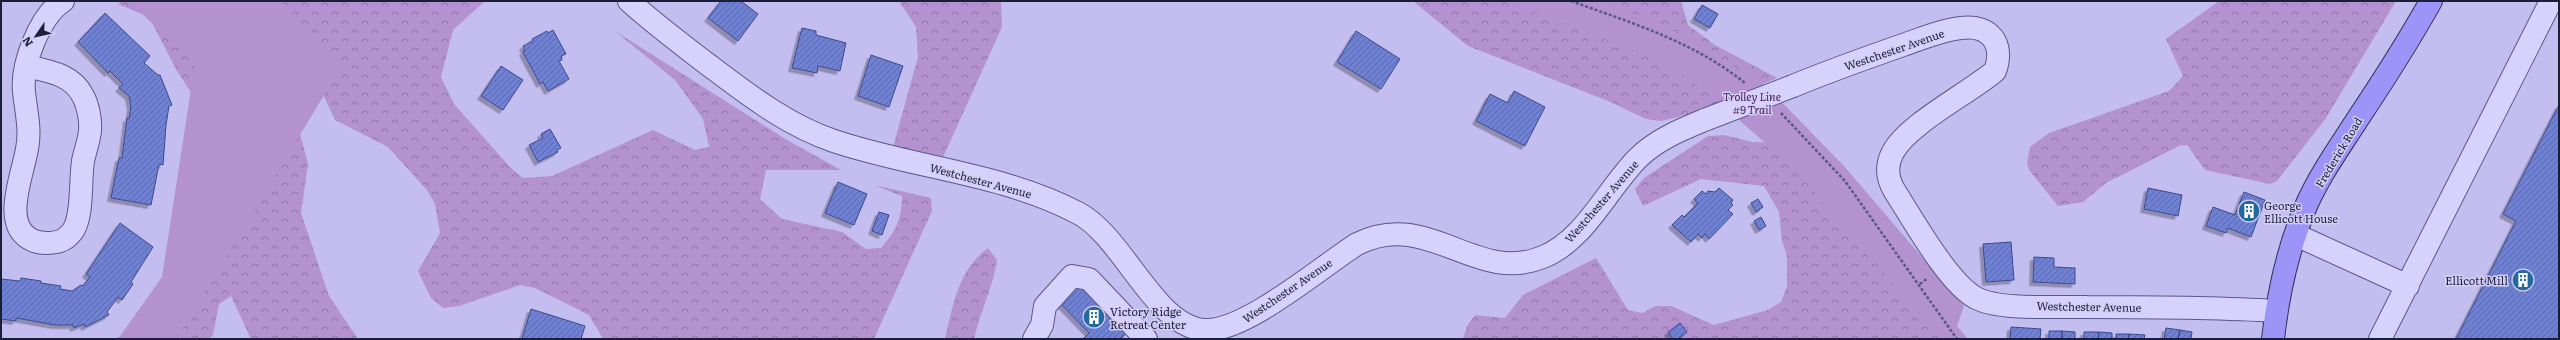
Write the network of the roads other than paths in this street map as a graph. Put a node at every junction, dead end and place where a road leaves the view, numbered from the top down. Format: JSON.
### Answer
{"nodes":[{"id":1,"x":64,"y":1,"type":"edge"},
{"id":2,"x":629,"y":1,"type":"edge"},
{"id":3,"x":2431,"y":1,"type":"edge"},
{"id":4,"x":2551,"y":1,"type":"edge"},
{"id":5,"x":26,"y":66,"type":"junction"},
{"id":6,"x":2296,"y":235,"type":"junction"},
{"id":7,"x":2408,"y":286,"type":"junction"},
{"id":8,"x":2276,"y":311,"type":"junction"},
{"id":9,"x":1208,"y":334,"type":"edge"},
{"id":10,"x":1034,"y":339,"type":"edge"},
{"id":11,"x":1146,"y":339,"type":"edge"},
{"id":12,"x":2273,"y":339,"type":"edge"},
{"id":13,"x":2380,"y":339,"type":"edge"}],
"edges":[{"from":1,"to":5,"type":"street"},
{"from":2,"to":9,"type":"street","name":"Westchester Avenue"},
{"from":3,"to":6,"type":"main road","name":"Frederick Road"},
{"from":4,"to":7,"type":"street"},
{"from":5,"to":5,"type":"street"},
{"from":6,"to":7,"type":"street"},
{"from":6,"to":8,"type":"main road","name":"Frederick Road"},
{"from":7,"to":13,"type":"street"},
{"from":8,"to":9,"type":"street","name":"Westchester Avenue","bridge":true},
{"from":8,"to":12,"type":"main road","name":"Frederick Road"},
{"from":10,"to":11,"type":"street"}]}
